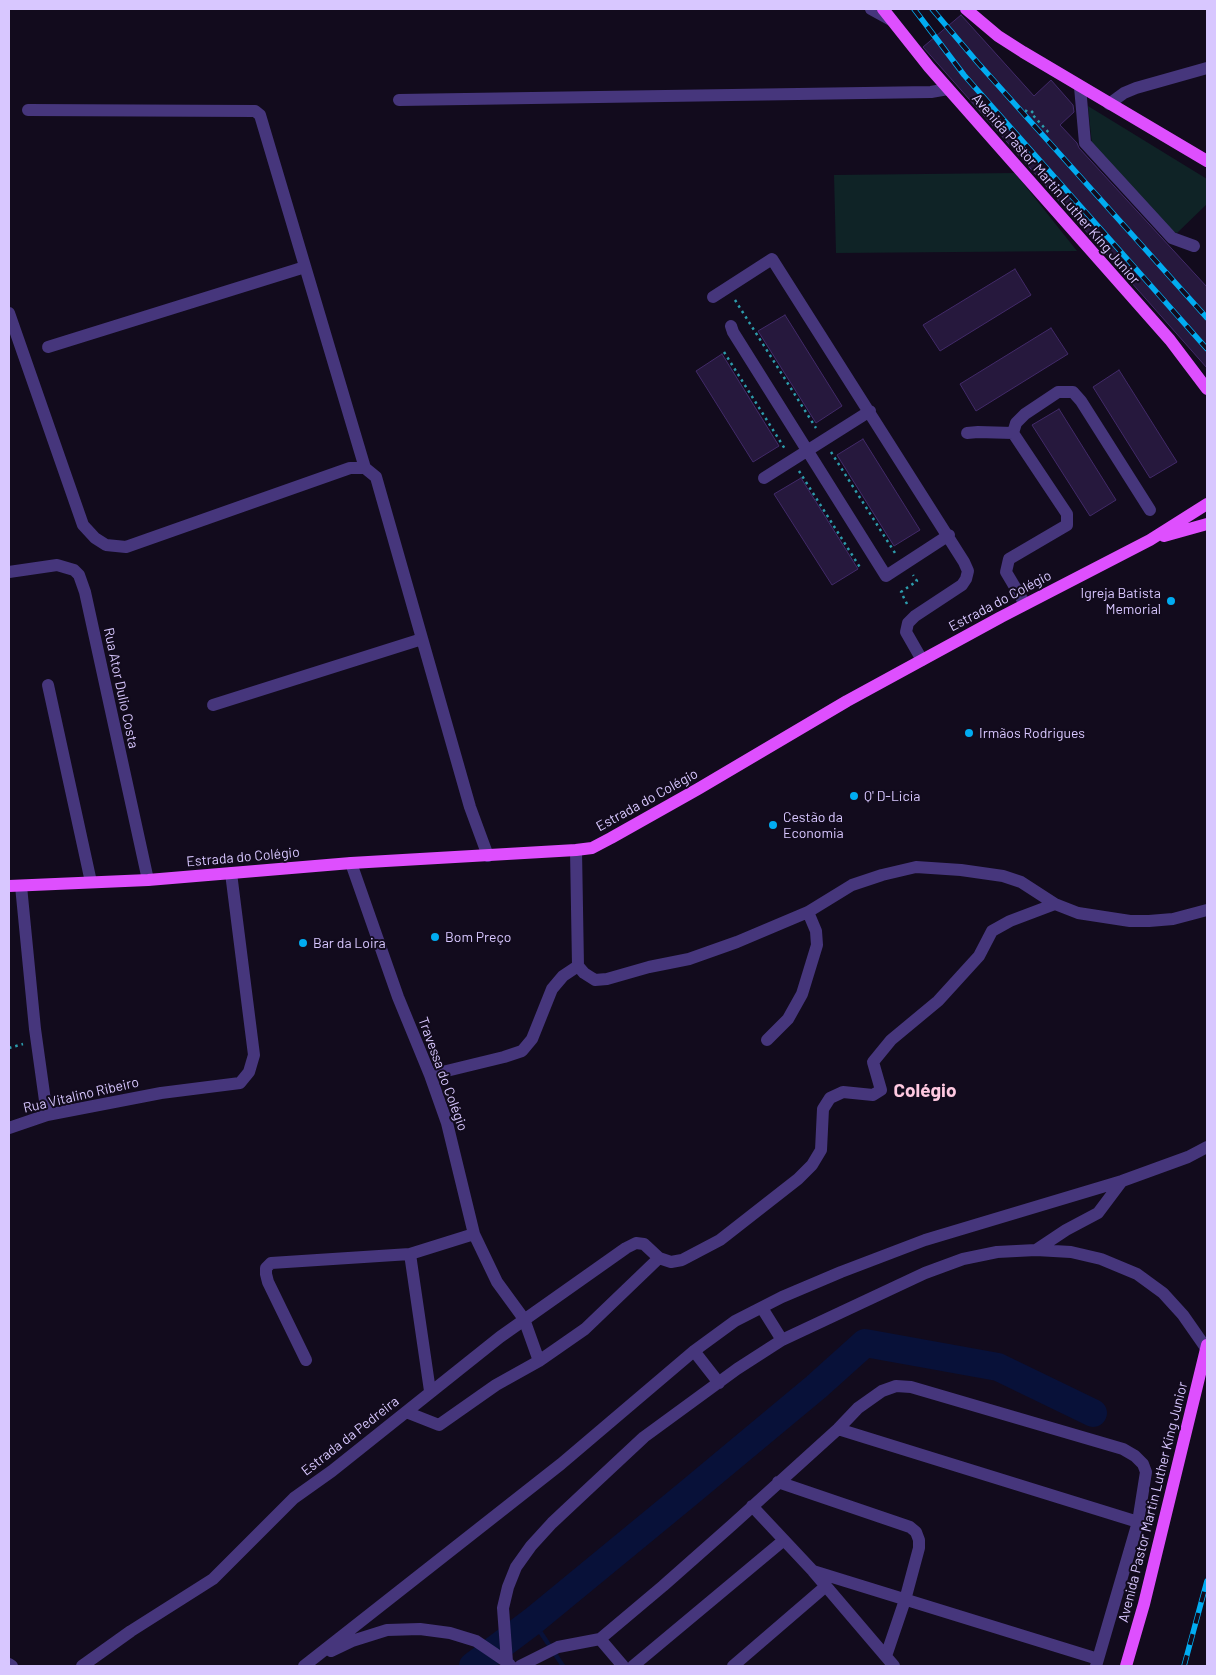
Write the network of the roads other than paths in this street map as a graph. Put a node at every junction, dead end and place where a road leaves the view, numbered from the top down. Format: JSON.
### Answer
{"nodes":[{"id":1,"x":871,"y":9,"type":"edge"},
{"id":2,"x":883,"y":9,"type":"edge"},
{"id":3,"x":966,"y":9,"type":"edge"},
{"id":4,"x":891,"y":20,"type":"junction"},
{"id":5,"x":1207,"y":68,"type":"edge"},
{"id":6,"x":1080,"y":87,"type":"junction"},
{"id":7,"x":948,"y":89,"type":"junction"},
{"id":8,"x":399,"y":100,"type":"dead end"},
{"id":9,"x":1109,"y":104,"type":"junction"},
{"id":10,"x":28,"y":110,"type":"dead end"},
{"id":11,"x":1207,"y":162,"type":"edge"},
{"id":12,"x":1194,"y":246,"type":"dead end"},
{"id":13,"x":305,"y":267,"type":"junction"},
{"id":14,"x":713,"y":297,"type":"dead end"},
{"id":15,"x":9,"y":313,"type":"edge"},
{"id":16,"x":731,"y":326,"type":"dead end"},
{"id":17,"x":48,"y":347,"type":"dead end"},
{"id":18,"x":1207,"y":389,"type":"edge"},
{"id":19,"x":870,"y":412,"type":"junction"},
{"id":20,"x":967,"y":433,"type":"dead end"},
{"id":21,"x":1014,"y":433,"type":"junction"},
{"id":22,"x":808,"y":451,"type":"junction"},
{"id":23,"x":365,"y":468,"type":"junction"},
{"id":24,"x":764,"y":478,"type":"dead end"},
{"id":25,"x":1207,"y":496,"type":"edge"},
{"id":26,"x":1207,"y":504,"type":"edge"},
{"id":27,"x":1150,"y":510,"type":"dead end"},
{"id":28,"x":1196,"y":510,"type":"junction"},
{"id":29,"x":1207,"y":524,"type":"edge"},
{"id":30,"x":949,"y":536,"type":"junction"},
{"id":31,"x":1150,"y":540,"type":"junction"},
{"id":32,"x":9,"y":572,"type":"edge"},
{"id":33,"x":1025,"y":604,"type":"junction"},
{"id":34,"x":422,"y":639,"type":"junction"},
{"id":35,"x":922,"y":660,"type":"junction"},
{"id":36,"x":48,"y":686,"type":"dead end"},
{"id":37,"x":213,"y":705,"type":"dead end"},
{"id":38,"x":576,"y":850,"type":"junction"},
{"id":39,"x":488,"y":856,"type":"junction"},
{"id":40,"x":351,"y":863,"type":"junction"},
{"id":41,"x":231,"y":873,"type":"junction"},
{"id":42,"x":148,"y":880,"type":"junction"},
{"id":43,"x":91,"y":882,"type":"junction"},
{"id":44,"x":15,"y":886,"type":"edge"},
{"id":45,"x":1055,"y":904,"type":"junction"},
{"id":46,"x":1207,"y":910,"type":"edge"},
{"id":47,"x":808,"y":912,"type":"junction"},
{"id":48,"x":578,"y":966,"type":"junction"},
{"id":49,"x":767,"y":1040,"type":"dead end"},
{"id":50,"x":430,"y":1075,"type":"junction"},
{"id":51,"x":47,"y":1115,"type":"junction"},
{"id":52,"x":9,"y":1128,"type":"edge"},
{"id":53,"x":1207,"y":1147,"type":"edge"},
{"id":54,"x":1122,"y":1181,"type":"junction"},
{"id":55,"x":474,"y":1234,"type":"junction"},
{"id":56,"x":1036,"y":1250,"type":"junction"},
{"id":57,"x":410,"y":1254,"type":"junction"},
{"id":58,"x":659,"y":1258,"type":"junction"},
{"id":59,"x":762,"y":1308,"type":"junction"},
{"id":60,"x":524,"y":1319,"type":"junction"},
{"id":61,"x":782,"y":1340,"type":"junction"},
{"id":62,"x":1207,"y":1347,"type":"edge"},
{"id":63,"x":694,"y":1351,"type":"junction"},
{"id":64,"x":306,"y":1360,"type":"dead end"},
{"id":65,"x":539,"y":1361,"type":"junction"},
{"id":66,"x":719,"y":1382,"type":"junction"},
{"id":67,"x":430,"y":1391,"type":"junction"},
{"id":68,"x":406,"y":1412,"type":"junction"},
{"id":69,"x":838,"y":1429,"type":"junction"},
{"id":70,"x":778,"y":1482,"type":"junction"},
{"id":71,"x":752,"y":1506,"type":"junction"},
{"id":72,"x":1138,"y":1522,"type":"junction"},
{"id":73,"x":784,"y":1540,"type":"junction"},
{"id":74,"x":813,"y":1571,"type":"junction"},
{"id":75,"x":826,"y":1586,"type":"junction"},
{"id":76,"x":905,"y":1600,"type":"junction"},
{"id":77,"x":600,"y":1639,"type":"junction"},
{"id":78,"x":886,"y":1656,"type":"junction"},
{"id":79,"x":505,"y":1658,"type":"edge"},
{"id":80,"x":1097,"y":1663,"type":"edge"},
{"id":81,"x":306,"y":1664,"type":"edge"},
{"id":82,"x":82,"y":1666,"type":"edge"},
{"id":83,"x":520,"y":1666,"type":"edge"},
{"id":84,"x":622,"y":1666,"type":"edge"},
{"id":85,"x":633,"y":1666,"type":"edge"},
{"id":86,"x":733,"y":1666,"type":"edge"},
{"id":87,"x":894,"y":1666,"type":"edge"},
{"id":88,"x":1126,"y":1666,"type":"edge"}],
"edges":[{"from":1,"to":4,"type":"street"},
{"from":2,"to":4,"type":"main road","name":"Avenida Pastor Martin Luther King Junior"},
{"from":3,"to":6,"type":"main road"},
{"from":4,"to":7,"type":"main road","name":"Avenida Pastor Martin Luther King Junior"},
{"from":5,"to":9,"type":"street"},
{"from":6,"to":9,"type":"main road"},
{"from":6,"to":12,"type":"street"},
{"from":7,"to":8,"type":"street"},
{"from":7,"to":18,"type":"main road","name":"Avenida Pastor Martin Luther King Junior"},
{"from":9,"to":11,"type":"main road"},
{"from":10,"to":13,"type":"street"},
{"from":13,"to":17,"type":"street"},
{"from":13,"to":23,"type":"street"},
{"from":14,"to":19,"type":"street"},
{"from":15,"to":23,"type":"street"},
{"from":16,"to":22,"type":"street"},
{"from":19,"to":22,"type":"street"},
{"from":19,"to":30,"type":"street"},
{"from":20,"to":21,"type":"street"},
{"from":21,"to":27,"type":"street"},
{"from":21,"to":33,"type":"street"},
{"from":22,"to":24,"type":"street"},
{"from":22,"to":30,"type":"street"},
{"from":23,"to":34,"type":"street"},
{"from":25,"to":28,"type":"main road"},
{"from":26,"to":28,"type":"main road","name":"Estrada do Colégio"},
{"from":28,"to":31,"type":"main road","name":"Estrada do Colégio"},
{"from":29,"to":31,"type":"main road","name":"Estrada do Colégio"},
{"from":30,"to":35,"type":"street"},
{"from":31,"to":33,"type":"main road","name":"Estrada do Colégio"},
{"from":32,"to":42,"type":"street","name":"Rua Ator Dulio Costa"},
{"from":33,"to":35,"type":"main road","name":"Estrada do Colégio"},
{"from":34,"to":37,"type":"street"},
{"from":34,"to":39,"type":"street"},
{"from":35,"to":38,"type":"main road","name":"Estrada do Colégio"},
{"from":36,"to":43,"type":"street"},
{"from":38,"to":39,"type":"main road","name":"Estrada do Colégio"},
{"from":38,"to":48,"type":"street"},
{"from":39,"to":40,"type":"main road","name":"Estrada do Colégio"},
{"from":40,"to":41,"type":"main road","name":"Estrada do Colégio"},
{"from":40,"to":50,"type":"street","name":"Travessa do Colégio"},
{"from":41,"to":42,"type":"main road","name":"Estrada do Colégio"},
{"from":41,"to":51,"type":"street","name":"Rua Vitalino Ribeiro"},
{"from":42,"to":43,"type":"main road","name":"Estrada do Colégio"},
{"from":43,"to":44,"type":"main road","name":"Estrada do Colégio"},
{"from":44,"to":51,"type":"street"},
{"from":45,"to":46,"type":"street"},
{"from":45,"to":47,"type":"street"},
{"from":45,"to":58,"type":"street"},
{"from":47,"to":48,"type":"street"},
{"from":47,"to":49,"type":"street"},
{"from":48,"to":50,"type":"street"},
{"from":50,"to":55,"type":"street","name":"Travessa do Colégio"},
{"from":51,"to":52,"type":"street","name":"Rua Vitalino Ribeiro"},
{"from":53,"to":54,"type":"street"},
{"from":54,"to":56,"type":"street"},
{"from":54,"to":59,"type":"street"},
{"from":55,"to":57,"type":"street"},
{"from":55,"to":60,"type":"street","name":"Travessa do Colégio"},
{"from":56,"to":61,"type":"street"},
{"from":56,"to":62,"type":"street"},
{"from":57,"to":64,"type":"street"},
{"from":57,"to":67,"type":"street"},
{"from":58,"to":60,"type":"street","name":"Estrada da Pedreira"},
{"from":58,"to":65,"type":"street"},
{"from":59,"to":61,"type":"street"},
{"from":59,"to":63,"type":"street"},
{"from":60,"to":65,"type":"street","name":"Travessa do Colégio"},
{"from":60,"to":67,"type":"street","name":"Estrada da Pedreira"},
{"from":61,"to":66,"type":"street"},
{"from":62,"to":88,"type":"main road","name":"Avenida Pastor Martin Luther King Junior"},
{"from":63,"to":66,"type":"street"},
{"from":63,"to":81,"type":"street"},
{"from":65,"to":68,"type":"street"},
{"from":66,"to":79,"type":"street"},
{"from":67,"to":68,"type":"street","name":"Estrada da Pedreira"},
{"from":68,"to":82,"type":"street","name":"Estrada da Pedreira"},
{"from":69,"to":70,"type":"street"},
{"from":69,"to":72,"type":"street"},
{"from":69,"to":72,"type":"street"},
{"from":70,"to":71,"type":"street"},
{"from":70,"to":76,"type":"street"},
{"from":71,"to":73,"type":"street"},
{"from":71,"to":77,"type":"street"},
{"from":72,"to":80,"type":"street"},
{"from":73,"to":74,"type":"street"},
{"from":73,"to":85,"type":"street"},
{"from":74,"to":75,"type":"street"},
{"from":74,"to":76,"type":"street"},
{"from":75,"to":78,"type":"street"},
{"from":75,"to":86,"type":"street"},
{"from":76,"to":78,"type":"street"},
{"from":76,"to":80,"type":"street"},
{"from":77,"to":83,"type":"street"},
{"from":77,"to":84,"type":"street"},
{"from":78,"to":87,"type":"street"},
{"from":79,"to":81,"type":"street"}]}
